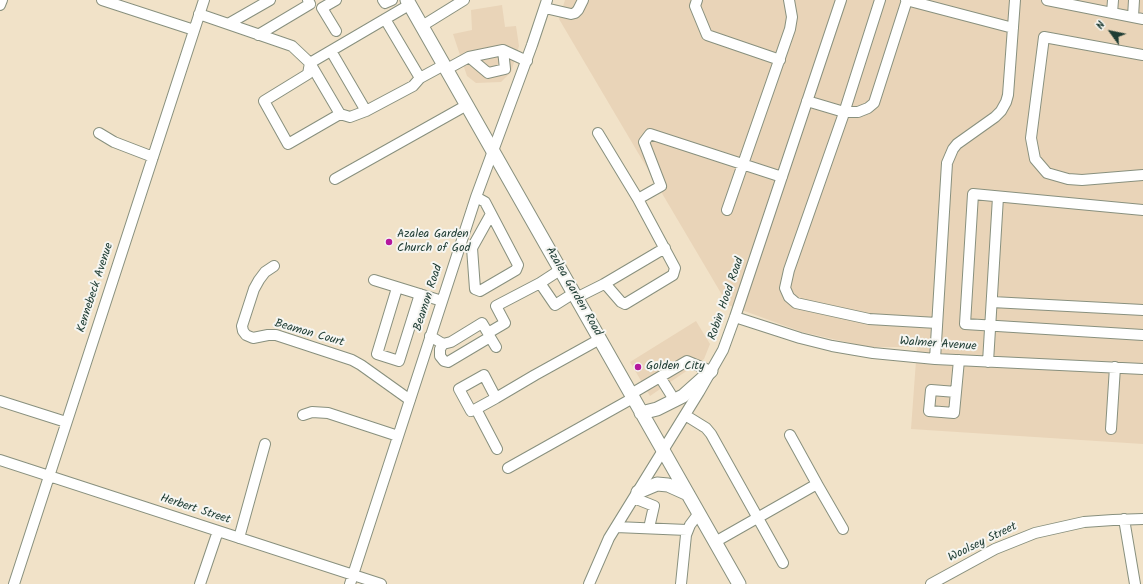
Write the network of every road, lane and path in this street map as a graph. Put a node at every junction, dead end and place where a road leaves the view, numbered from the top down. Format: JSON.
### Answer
{"nodes":[{"id":1,"x":2,"y":0,"type":"edge"},
{"id":2,"x":102,"y":0,"type":"edge"},
{"id":3,"x":204,"y":0,"type":"edge"},
{"id":4,"x":270,"y":0,"type":"edge"},
{"id":5,"x":336,"y":0,"type":"edge"},
{"id":6,"x":383,"y":0,"type":"edge"},
{"id":7,"x":392,"y":0,"type":"edge"},
{"id":8,"x":464,"y":0,"type":"edge"},
{"id":9,"x":583,"y":0,"type":"edge"},
{"id":10,"x":697,"y":0,"type":"edge"},
{"id":11,"x":789,"y":0,"type":"edge"},
{"id":12,"x":841,"y":0,"type":"edge"},
{"id":13,"x":880,"y":0,"type":"edge"},
{"id":14,"x":907,"y":0,"type":"edge"},
{"id":15,"x":1015,"y":0,"type":"edge"},
{"id":16,"x":1047,"y":0,"type":"edge"},
{"id":17,"x":1113,"y":0,"type":"edge"},
{"id":18,"x":1134,"y":0,"type":"edge"},
{"id":19,"x":309,"y":2,"type":"edge"},
{"id":20,"x":408,"y":2,"type":"edge"},
{"id":21,"x":546,"y":4,"type":"edge"},
{"id":22,"x":0,"y":5,"type":"edge"},
{"id":23,"x":322,"y":8,"type":"junction"},
{"id":24,"x":1112,"y":13,"type":"junction"},
{"id":25,"x":199,"y":14,"type":"junction"},
{"id":26,"x":1133,"y":17,"type":"junction"},
{"id":27,"x":385,"y":19,"type":"junction"},
{"id":28,"x":1143,"y":19,"type":"edge"},
{"id":29,"x":228,"y":24,"type":"junction"},
{"id":30,"x":422,"y":26,"type":"junction"},
{"id":31,"x":1013,"y":28,"type":"junction"},
{"id":32,"x":194,"y":30,"type":"junction"},
{"id":33,"x":336,"y":31,"type":"dead end"},
{"id":34,"x":258,"y":35,"type":"junction"},
{"id":35,"x":503,"y":50,"type":"junction"},
{"id":36,"x":330,"y":51,"type":"junction"},
{"id":37,"x":1143,"y":55,"type":"edge"},
{"id":38,"x":469,"y":57,"type":"junction"},
{"id":39,"x":780,"y":60,"type":"junction"},
{"id":40,"x":527,"y":61,"type":"junction"},
{"id":41,"x":310,"y":63,"type":"junction"},
{"id":42,"x":445,"y":67,"type":"junction"},
{"id":43,"x":420,"y":78,"type":"junction"},
{"id":44,"x":807,"y":101,"type":"junction"},
{"id":45,"x":467,"y":105,"type":"junction"},
{"id":46,"x":366,"y":111,"type":"junction"},
{"id":47,"x":844,"y":112,"type":"junction"},
{"id":48,"x":340,"y":114,"type":"junction"},
{"id":49,"x":598,"y":132,"type":"dead end"},
{"id":50,"x":99,"y":133,"type":"dead end"},
{"id":51,"x":493,"y":151,"type":"junction"},
{"id":52,"x":153,"y":156,"type":"junction"},
{"id":53,"x":744,"y":164,"type":"junction"},
{"id":54,"x":1143,"y":175,"type":"edge"},
{"id":55,"x":782,"y":177,"type":"junction"},
{"id":56,"x":335,"y":179,"type":"dead end"},
{"id":57,"x":476,"y":197,"type":"junction"},
{"id":58,"x":998,"y":197,"type":"junction"},
{"id":59,"x":638,"y":198,"type":"junction"},
{"id":60,"x":727,"y":210,"type":"dead end"},
{"id":61,"x":1143,"y":210,"type":"edge"},
{"id":62,"x":491,"y":214,"type":"junction"},
{"id":63,"x":665,"y":248,"type":"junction"},
{"id":64,"x":274,"y":266,"type":"dead end"},
{"id":65,"x":560,"y":270,"type":"junction"},
{"id":66,"x":374,"y":280,"type":"dead end"},
{"id":67,"x":540,"y":282,"type":"junction"},
{"id":68,"x":604,"y":284,"type":"junction"},
{"id":69,"x":397,"y":288,"type":"junction"},
{"id":70,"x":420,"y":294,"type":"junction"},
{"id":71,"x":575,"y":296,"type":"junction"},
{"id":72,"x":442,"y":301,"type":"junction"},
{"id":73,"x":992,"y":302,"type":"junction"},
{"id":74,"x":1143,"y":310,"type":"edge"},
{"id":75,"x":735,"y":317,"type":"junction"},
{"id":76,"x":937,"y":323,"type":"junction"},
{"id":77,"x":991,"y":326,"type":"junction"},
{"id":78,"x":489,"y":335,"type":"junction"},
{"id":79,"x":1143,"y":335,"type":"edge"},
{"id":80,"x":430,"y":336,"type":"junction"},
{"id":81,"x":600,"y":339,"type":"junction"},
{"id":82,"x":443,"y":344,"type":"junction"},
{"id":83,"x":496,"y":347,"type":"dead end"},
{"id":84,"x":935,"y":359,"type":"junction"},
{"id":85,"x":959,"y":360,"type":"junction"},
{"id":86,"x":988,"y":362,"type":"junction"},
{"id":87,"x":1115,"y":368,"type":"junction"},
{"id":88,"x":1143,"y":369,"type":"edge"},
{"id":89,"x":711,"y":371,"type":"junction"},
{"id":90,"x":660,"y":377,"type":"junction"},
{"id":91,"x":956,"y":392,"type":"dead end"},
{"id":92,"x":632,"y":396,"type":"junction"},
{"id":93,"x":496,"y":398,"type":"junction"},
{"id":94,"x":410,"y":400,"type":"junction"},
{"id":95,"x":0,"y":401,"type":"edge"},
{"id":96,"x":675,"y":401,"type":"junction"},
{"id":97,"x":476,"y":409,"type":"junction"},
{"id":98,"x":641,"y":412,"type":"junction"},
{"id":99,"x":303,"y":415,"type":"dead end"},
{"id":100,"x":685,"y":415,"type":"junction"},
{"id":101,"x":66,"y":422,"type":"junction"},
{"id":102,"x":1111,"y":429,"type":"dead end"},
{"id":103,"x":790,"y":435,"type":"dead end"},
{"id":104,"x":398,"y":436,"type":"junction"},
{"id":105,"x":265,"y":444,"type":"dead end"},
{"id":106,"x":497,"y":449,"type":"dead end"},
{"id":107,"x":663,"y":451,"type":"junction"},
{"id":108,"x":0,"y":460,"type":"edge"},
{"id":109,"x":508,"y":468,"type":"dead end"},
{"id":110,"x":48,"y":477,"type":"junction"},
{"id":111,"x":817,"y":484,"type":"junction"},
{"id":112,"x":688,"y":494,"type":"junction"},
{"id":113,"x":636,"y":495,"type":"junction"},
{"id":114,"x":699,"y":513,"type":"junction"},
{"id":115,"x":758,"y":518,"type":"junction"},
{"id":116,"x":1124,"y":519,"type":"junction"},
{"id":117,"x":1143,"y":519,"type":"edge"},
{"id":118,"x":616,"y":527,"type":"junction"},
{"id":119,"x":649,"y":528,"type":"junction"},
{"id":120,"x":843,"y":529,"type":"dead end"},
{"id":121,"x":687,"y":530,"type":"junction"},
{"id":122,"x":218,"y":531,"type":"junction"},
{"id":123,"x":239,"y":538,"type":"junction"},
{"id":124,"x":715,"y":542,"type":"junction"},
{"id":125,"x":783,"y":563,"type":"dead end"},
{"id":126,"x":352,"y":579,"type":"edge"},
{"id":127,"x":14,"y":584,"type":"edge"},
{"id":128,"x":200,"y":584,"type":"edge"},
{"id":129,"x":381,"y":584,"type":"edge"},
{"id":130,"x":589,"y":584,"type":"edge"},
{"id":131,"x":681,"y":584,"type":"edge"},
{"id":132,"x":739,"y":584,"type":"edge"},
{"id":133,"x":931,"y":584,"type":"edge"},
{"id":134,"x":1136,"y":584,"type":"edge"}],
"edges":[{"from":1,"to":22,"type":"street"},
{"from":2,"to":32,"type":"street"},
{"from":3,"to":25,"type":"street","name":"Kennebeck Avenue"},
{"from":4,"to":29,"type":"street"},
{"from":5,"to":23,"type":"street"},
{"from":6,"to":7,"type":"street"},
{"from":8,"to":30,"type":"street"},
{"from":9,"to":21,"type":"street"},
{"from":10,"to":39,"type":"street"},
{"from":11,"to":39,"type":"street"},
{"from":12,"to":44,"type":"street","name":"Robin Hood Road"},
{"from":13,"to":47,"type":"street"},
{"from":14,"to":31,"type":"street"},
{"from":14,"to":47,"type":"street"},
{"from":15,"to":31,"type":"street"},
{"from":16,"to":24,"type":"street"},
{"from":17,"to":24,"type":"street"},
{"from":18,"to":26,"type":"street"},
{"from":19,"to":23,"type":"street"},
{"from":19,"to":34,"type":"street"},
{"from":20,"to":27,"type":"street"},
{"from":20,"to":30,"type":"main road","name":"Azalea Garden Road"},
{"from":21,"to":40,"type":"street","name":"Beamon Road"},
{"from":23,"to":33,"type":"street"},
{"from":24,"to":26,"type":"street"},
{"from":25,"to":29,"type":"street"},
{"from":25,"to":32,"type":"street","name":"Kennebeck Avenue"},
{"from":26,"to":28,"type":"street"},
{"from":27,"to":36,"type":"street"},
{"from":27,"to":43,"type":"street"},
{"from":29,"to":34,"type":"street"},
{"from":30,"to":42,"type":"main road","name":"Azalea Garden Road"},
{"from":31,"to":76,"type":"street"},
{"from":32,"to":52,"type":"street","name":"Kennebeck Avenue"},
{"from":34,"to":41,"type":"street"},
{"from":35,"to":38,"type":"street"},
{"from":35,"to":38,"type":"street"},
{"from":35,"to":40,"type":"street"},
{"from":36,"to":41,"type":"street"},
{"from":36,"to":46,"type":"street"},
{"from":37,"to":54,"type":"street"},
{"from":38,"to":42,"type":"street"},
{"from":39,"to":53,"type":"street"},
{"from":40,"to":51,"type":"street","name":"Beamon Road"},
{"from":41,"to":48,"type":"street"},
{"from":41,"to":48,"type":"street"},
{"from":42,"to":43,"type":"street"},
{"from":42,"to":45,"type":"main road","name":"Azalea Garden Road"},
{"from":43,"to":46,"type":"street"},
{"from":44,"to":47,"type":"street"},
{"from":44,"to":55,"type":"street","name":"Robin Hood Road"},
{"from":45,"to":51,"type":"main road","name":"Azalea Garden Road"},
{"from":45,"to":56,"type":"street"},
{"from":46,"to":48,"type":"street"},
{"from":47,"to":76,"type":"street"},
{"from":49,"to":59,"type":"street"},
{"from":50,"to":52,"type":"street"},
{"from":51,"to":57,"type":"street","name":"Beamon Road"},
{"from":51,"to":65,"type":"main road","name":"Azalea Garden Road"},
{"from":52,"to":101,"type":"street","name":"Kennebeck Avenue"},
{"from":53,"to":55,"type":"street"},
{"from":53,"to":59,"type":"street"},
{"from":53,"to":60,"type":"street"},
{"from":55,"to":75,"type":"street","name":"Robin Hood Road"},
{"from":57,"to":62,"type":"street"},
{"from":57,"to":72,"type":"street","name":"Beamon Road"},
{"from":58,"to":61,"type":"street"},
{"from":58,"to":73,"type":"street"},
{"from":58,"to":77,"type":"street"},
{"from":59,"to":63,"type":"street"},
{"from":62,"to":62,"type":"street"},
{"from":63,"to":68,"type":"street"},
{"from":63,"to":68,"type":"street"},
{"from":64,"to":94,"type":"street","name":"Beamon Court"},
{"from":65,"to":67,"type":"street"},
{"from":65,"to":71,"type":"main road","name":"Azalea Garden Road"},
{"from":66,"to":69,"type":"street"},
{"from":67,"to":71,"type":"street"},
{"from":67,"to":78,"type":"street"},
{"from":68,"to":71,"type":"street"},
{"from":69,"to":70,"type":"street"},
{"from":69,"to":70,"type":"street"},
{"from":70,"to":72,"type":"street"},
{"from":71,"to":81,"type":"main road","name":"Azalea Garden Road"},
{"from":72,"to":80,"type":"street","name":"Beamon Road"},
{"from":73,"to":74,"type":"street"},
{"from":73,"to":77,"type":"street"},
{"from":75,"to":84,"type":"street","name":"Walmer Avenue"},
{"from":75,"to":89,"type":"street","name":"Robin Hood Road"},
{"from":76,"to":84,"type":"street"},
{"from":77,"to":79,"type":"street"},
{"from":77,"to":86,"type":"street"},
{"from":78,"to":82,"type":"street"},
{"from":78,"to":82,"type":"street"},
{"from":78,"to":83,"type":"street"},
{"from":80,"to":82,"type":"street"},
{"from":80,"to":94,"type":"street","name":"Beamon Road"},
{"from":81,"to":92,"type":"main road","name":"Azalea Garden Road"},
{"from":81,"to":93,"type":"street"},
{"from":84,"to":85,"type":"street","name":"Walmer Avenue"},
{"from":85,"to":86,"type":"street","name":"Walmer Avenue"},
{"from":85,"to":91,"type":"street"},
{"from":86,"to":87,"type":"street","name":"Walmer Avenue"},
{"from":87,"to":88,"type":"street","name":"Walmer Avenue"},
{"from":87,"to":102,"type":"street"},
{"from":89,"to":90,"type":"street"},
{"from":89,"to":96,"type":"main road"},
{"from":89,"to":100,"type":"street","name":"Robin Hood Road"},
{"from":90,"to":92,"type":"street"},
{"from":90,"to":96,"type":"street"},
{"from":92,"to":98,"type":"main road","name":"Azalea Garden Road"},
{"from":92,"to":109,"type":"street"},
{"from":93,"to":97,"type":"street"},
{"from":93,"to":97,"type":"street"},
{"from":94,"to":104,"type":"street","name":"Beamon Road"},
{"from":95,"to":101,"type":"street"},
{"from":96,"to":98,"type":"main road"},
{"from":97,"to":106,"type":"street"},
{"from":98,"to":107,"type":"main road","name":"Azalea Garden Road"},
{"from":99,"to":104,"type":"street"},
{"from":100,"to":107,"type":"street","name":"Robin Hood Road"},
{"from":100,"to":115,"type":"street"},
{"from":101,"to":110,"type":"street","name":"Kennebeck Avenue"},
{"from":103,"to":111,"type":"street"},
{"from":104,"to":126,"type":"street","name":"Beamon Road"},
{"from":105,"to":123,"type":"street"},
{"from":107,"to":112,"type":"main road","name":"Azalea Garden Road"},
{"from":107,"to":113,"type":"street","name":"Robin Hood Road"},
{"from":108,"to":110,"type":"street","name":"Herbert Street"},
{"from":110,"to":122,"type":"street","name":"Herbert Street"},
{"from":110,"to":127,"type":"street","name":"Kennebeck Avenue"},
{"from":111,"to":115,"type":"street"},
{"from":111,"to":120,"type":"street"},
{"from":112,"to":113,"type":"main road"},
{"from":112,"to":114,"type":"main road","name":"Azalea Garden Road"},
{"from":113,"to":118,"type":"street","name":"Robin Hood Road"},
{"from":113,"to":119,"type":"street"},
{"from":114,"to":121,"type":"street"},
{"from":114,"to":124,"type":"main road","name":"Azalea Garden Road"},
{"from":115,"to":124,"type":"street"},
{"from":115,"to":125,"type":"street"},
{"from":116,"to":117,"type":"street","name":"Woolsey Street"},
{"from":116,"to":133,"type":"street","name":"Woolsey Street"},
{"from":116,"to":134,"type":"street"},
{"from":118,"to":119,"type":"street"},
{"from":118,"to":130,"type":"street","name":"Robin Hood Road"},
{"from":119,"to":121,"type":"street"},
{"from":121,"to":131,"type":"street"},
{"from":122,"to":123,"type":"street","name":"Herbert Street"},
{"from":122,"to":128,"type":"street"},
{"from":123,"to":126,"type":"street","name":"Herbert Street"},
{"from":124,"to":132,"type":"main road","name":"Azalea Garden Road"},
{"from":126,"to":129,"type":"street","name":"Herbert Street"}]}
